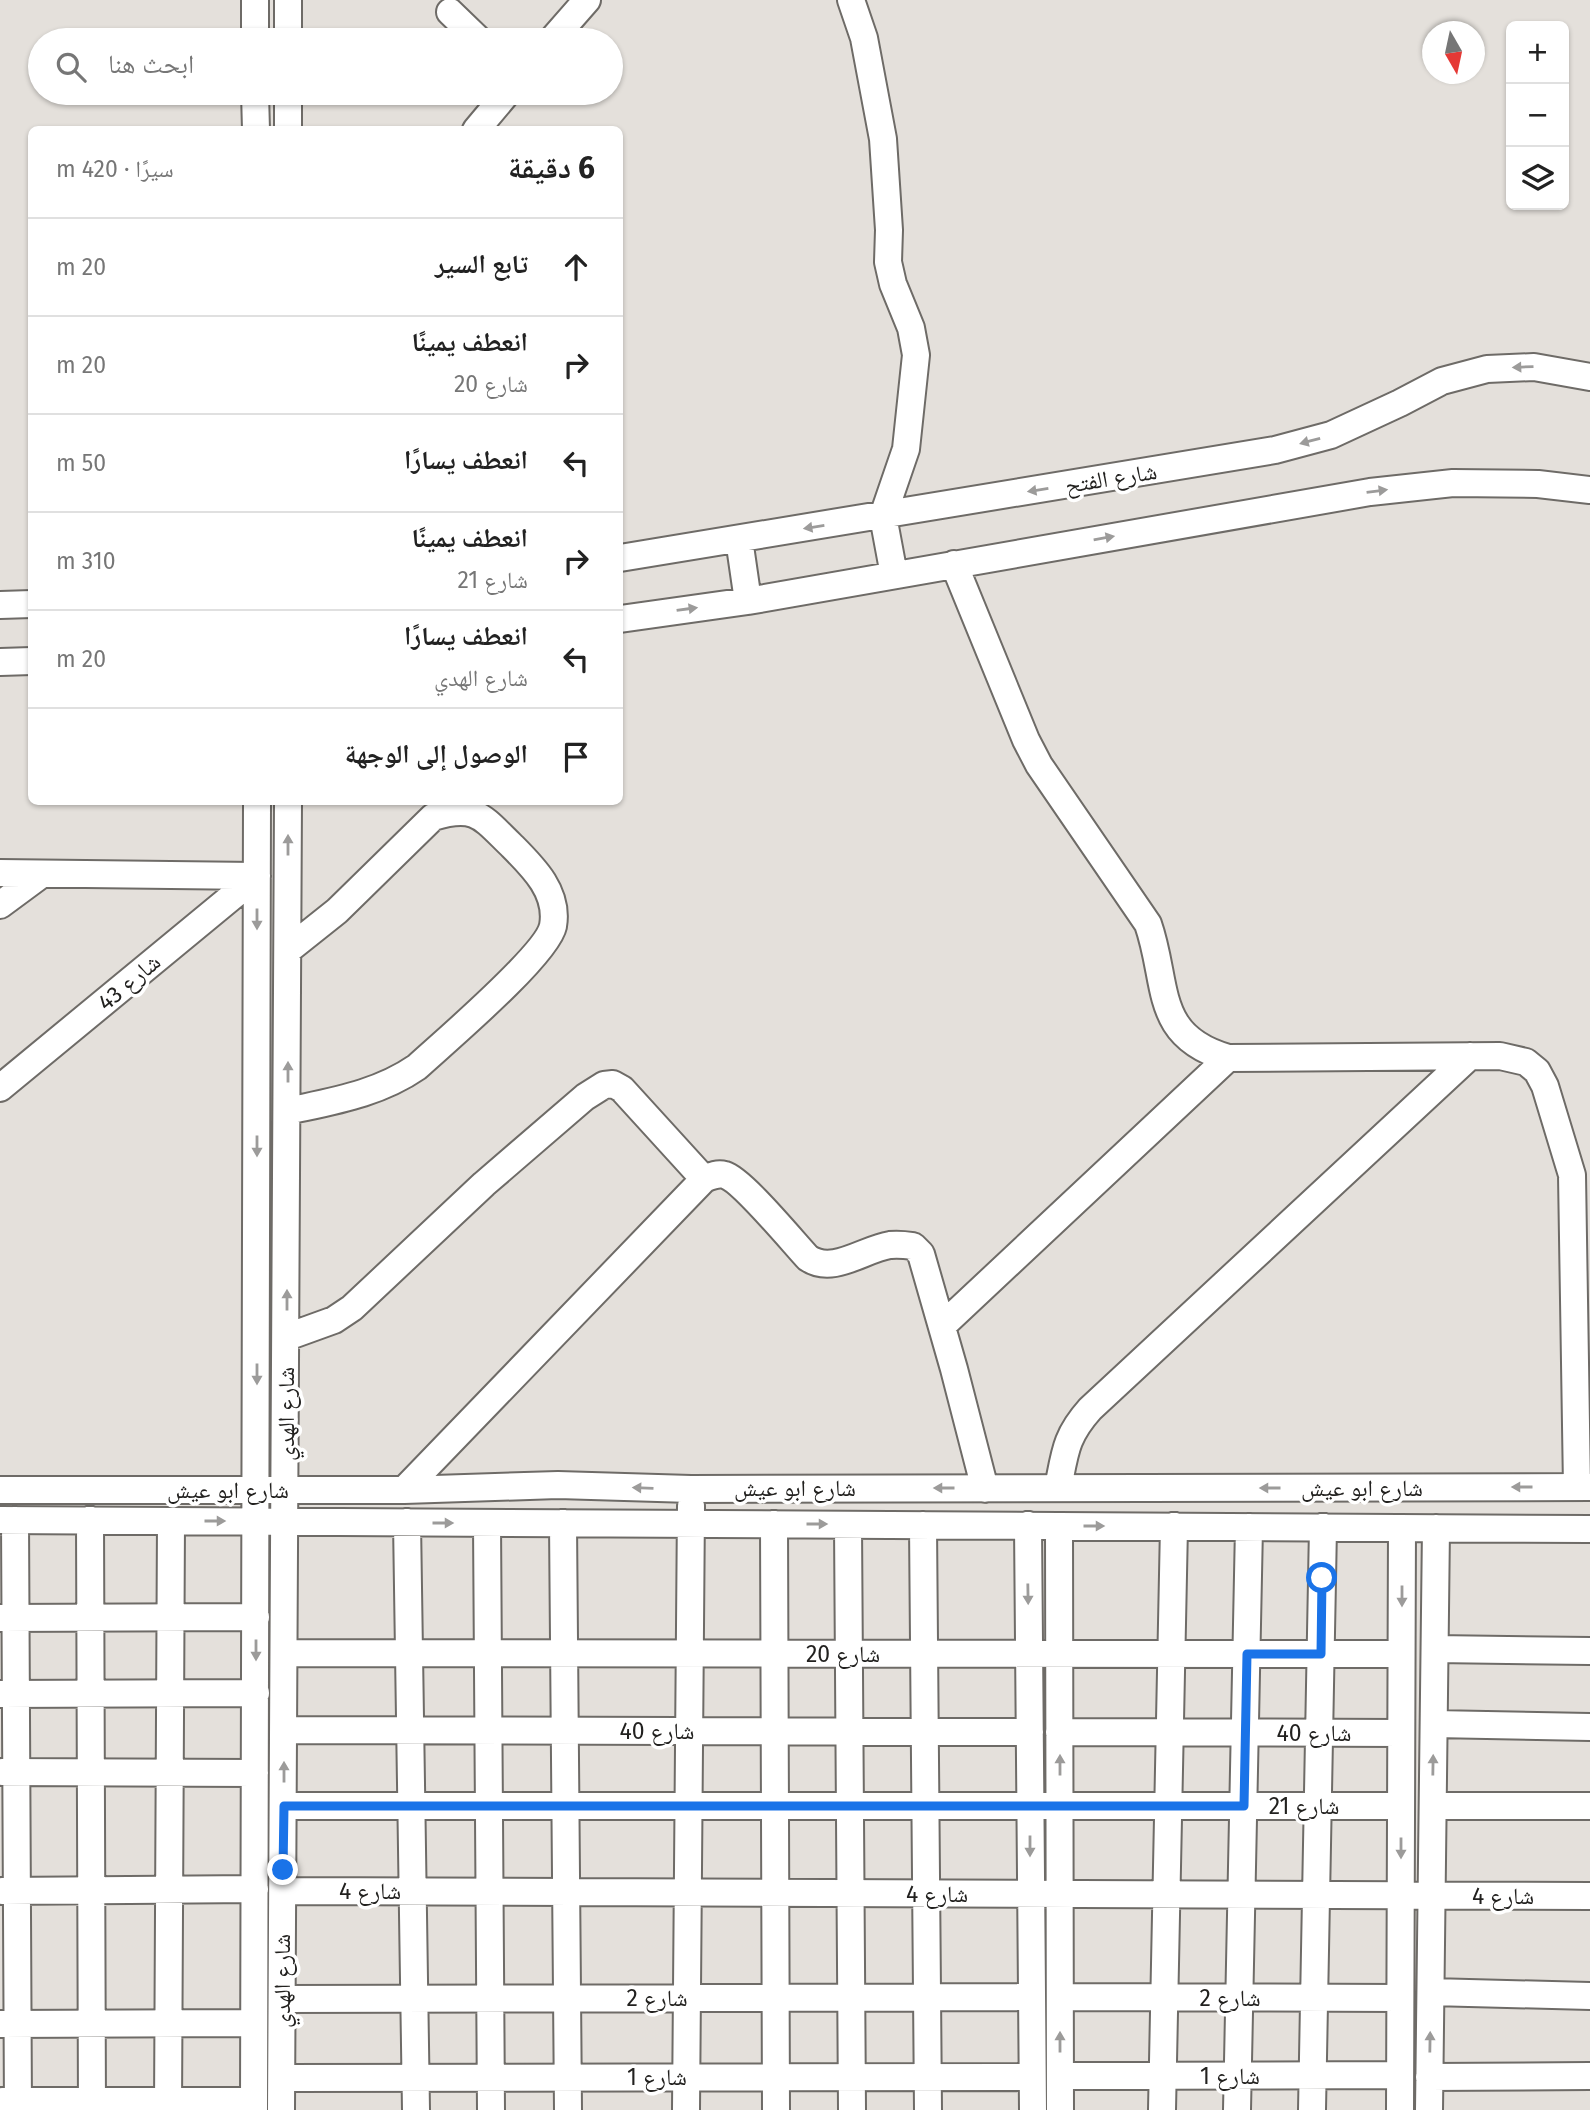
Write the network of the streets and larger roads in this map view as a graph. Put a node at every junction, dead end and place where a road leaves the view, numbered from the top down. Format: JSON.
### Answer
{"nodes":[{"id":1,"x":255,"y":0,"type":"edge"},
{"id":2,"x":288,"y":0,"type":"edge"},
{"id":3,"x":587,"y":0,"type":"edge"},
{"id":4,"x":850,"y":0,"type":"edge"},
{"id":5,"x":450,"y":12,"type":"dead end"},
{"id":6,"x":255,"y":28,"type":"edge"},
{"id":7,"x":288,"y":28,"type":"edge"},
{"id":8,"x":467,"y":28,"type":"edge"},
{"id":9,"x":562,"y":28,"type":"edge"},
{"id":10,"x":255,"y":105,"type":"edge"},
{"id":11,"x":288,"y":105,"type":"edge"},
{"id":12,"x":497,"y":105,"type":"edge"},
{"id":13,"x":256,"y":126,"type":"edge"},
{"id":14,"x":288,"y":126,"type":"edge"},
{"id":15,"x":479,"y":126,"type":"edge"},
{"id":16,"x":1590,"y":377,"type":"edge"},
{"id":17,"x":1590,"y":490,"type":"edge"},
{"id":18,"x":883,"y":516,"type":"junction"},
{"id":19,"x":739,"y":539,"type":"junction"},
{"id":20,"x":623,"y":558,"type":"edge"},
{"id":21,"x":954,"y":564,"type":"junction"},
{"id":22,"x":894,"y":575,"type":"junction"},
{"id":23,"x":748,"y":600,"type":"junction"},
{"id":24,"x":28,"y":604,"type":"edge"},
{"id":25,"x":0,"y":606,"type":"edge"},
{"id":26,"x":623,"y":619,"type":"edge"},
{"id":27,"x":28,"y":661,"type":"edge"},
{"id":28,"x":0,"y":662,"type":"edge"},
{"id":29,"x":257,"y":805,"type":"edge"},
{"id":30,"x":288,"y":805,"type":"edge"},
{"id":31,"x":0,"y":873,"type":"edge"},
{"id":32,"x":41,"y":874,"type":"junction"},
{"id":33,"x":257,"y":876,"type":"junction"},
{"id":34,"x":0,"y":905,"type":"edge"},
{"id":35,"x":288,"y":950,"type":"junction"},
{"id":36,"x":1470,"y":1056,"type":"junction"},
{"id":37,"x":1228,"y":1058,"type":"junction"},
{"id":38,"x":0,"y":1088,"type":"edge"},
{"id":39,"x":288,"y":1111,"type":"junction"},
{"id":40,"x":704,"y":1179,"type":"junction"},
{"id":41,"x":942,"y":1326,"type":"junction"},
{"id":42,"x":286,"y":1337,"type":"junction"},
{"id":43,"x":1583,"y":1487,"type":"edge"},
{"id":44,"x":1018,"y":1488,"type":"junction"},
{"id":45,"x":1059,"y":1488,"type":"junction"},
{"id":46,"x":691,"y":1489,"type":"junction"},
{"id":47,"x":985,"y":1489,"type":"junction"},
{"id":48,"x":0,"y":1490,"type":"edge"},
{"id":49,"x":257,"y":1490,"type":"junction"},
{"id":50,"x":286,"y":1490,"type":"junction"},
{"id":51,"x":404,"y":1490,"type":"junction"},
{"id":52,"x":8,"y":1520,"type":"edge"},
{"id":53,"x":90,"y":1520,"type":"junction"},
{"id":54,"x":171,"y":1521,"type":"junction"},
{"id":55,"x":257,"y":1521,"type":"junction"},
{"id":56,"x":285,"y":1522,"type":"junction"},
{"id":57,"x":408,"y":1522,"type":"junction"},
{"id":58,"x":487,"y":1523,"type":"junction"},
{"id":59,"x":563,"y":1523,"type":"junction"},
{"id":60,"x":691,"y":1524,"type":"junction"},
{"id":61,"x":774,"y":1524,"type":"junction"},
{"id":62,"x":848,"y":1525,"type":"junction"},
{"id":63,"x":923,"y":1525,"type":"junction"},
{"id":64,"x":1023,"y":1526,"type":"junction"},
{"id":65,"x":1059,"y":1526,"type":"junction"},
{"id":66,"x":1174,"y":1526,"type":"junction"},
{"id":67,"x":1249,"y":1527,"type":"junction"},
{"id":68,"x":1323,"y":1527,"type":"junction"},
{"id":69,"x":1402,"y":1528,"type":"junction"},
{"id":70,"x":1436,"y":1528,"type":"junction"},
{"id":71,"x":1590,"y":1529,"type":"edge"},
{"id":72,"x":256,"y":1617,"type":"junction"},
{"id":73,"x":8,"y":1618,"type":"edge"},
{"id":74,"x":90,"y":1618,"type":"junction"},
{"id":75,"x":170,"y":1618,"type":"junction"},
{"id":76,"x":1435,"y":1649,"type":"junction"},
{"id":77,"x":1590,"y":1651,"type":"edge"},
{"id":78,"x":285,"y":1653,"type":"junction"},
{"id":79,"x":410,"y":1654,"type":"junction"},
{"id":80,"x":488,"y":1654,"type":"junction"},
{"id":81,"x":564,"y":1654,"type":"junction"},
{"id":82,"x":690,"y":1654,"type":"junction"},
{"id":83,"x":774,"y":1654,"type":"junction"},
{"id":84,"x":849,"y":1654,"type":"junction"},
{"id":85,"x":924,"y":1654,"type":"junction"},
{"id":86,"x":1029,"y":1654,"type":"junction"},
{"id":87,"x":1059,"y":1654,"type":"junction"},
{"id":88,"x":1172,"y":1654,"type":"junction"},
{"id":89,"x":1247,"y":1654,"type":"junction"},
{"id":90,"x":1321,"y":1654,"type":"junction"},
{"id":91,"x":1401,"y":1654,"type":"junction"},
{"id":92,"x":170,"y":1693,"type":"junction"},
{"id":93,"x":256,"y":1693,"type":"junction"},
{"id":94,"x":8,"y":1694,"type":"edge"},
{"id":95,"x":90,"y":1694,"type":"junction"},
{"id":96,"x":1434,"y":1724,"type":"junction"},
{"id":97,"x":1590,"y":1727,"type":"edge"},
{"id":98,"x":284,"y":1730,"type":"junction"},
{"id":99,"x":411,"y":1730,"type":"junction"},
{"id":100,"x":489,"y":1730,"type":"junction"},
{"id":101,"x":565,"y":1731,"type":"junction"},
{"id":102,"x":689,"y":1731,"type":"junction"},
{"id":103,"x":775,"y":1731,"type":"junction"},
{"id":104,"x":849,"y":1732,"type":"junction"},
{"id":105,"x":925,"y":1732,"type":"junction"},
{"id":106,"x":1030,"y":1732,"type":"junction"},
{"id":107,"x":1059,"y":1732,"type":"junction"},
{"id":108,"x":1170,"y":1732,"type":"junction"},
{"id":109,"x":1245,"y":1732,"type":"junction"},
{"id":110,"x":1319,"y":1733,"type":"junction"},
{"id":111,"x":1401,"y":1733,"type":"junction"},
{"id":112,"x":8,"y":1772,"type":"edge"},
{"id":113,"x":90,"y":1773,"type":"junction"},
{"id":114,"x":170,"y":1773,"type":"junction"},
{"id":115,"x":255,"y":1773,"type":"junction"},
{"id":116,"x":284,"y":1806,"type":"junction"},
{"id":117,"x":412,"y":1806,"type":"junction"},
{"id":118,"x":489,"y":1806,"type":"junction"},
{"id":119,"x":565,"y":1806,"type":"junction"},
{"id":120,"x":689,"y":1806,"type":"junction"},
{"id":121,"x":775,"y":1806,"type":"junction"},
{"id":122,"x":850,"y":1806,"type":"junction"},
{"id":123,"x":925,"y":1806,"type":"junction"},
{"id":124,"x":1030,"y":1806,"type":"junction"},
{"id":125,"x":1060,"y":1806,"type":"junction"},
{"id":126,"x":1169,"y":1806,"type":"junction"},
{"id":127,"x":1244,"y":1806,"type":"junction"},
{"id":128,"x":1318,"y":1806,"type":"junction"},
{"id":129,"x":1401,"y":1806,"type":"junction"},
{"id":130,"x":1433,"y":1806,"type":"junction"},
{"id":131,"x":1590,"y":1806,"type":"edge"},
{"id":132,"x":255,"y":1889,"type":"junction"},
{"id":133,"x":91,"y":1890,"type":"junction"},
{"id":134,"x":169,"y":1890,"type":"junction"},
{"id":135,"x":8,"y":1891,"type":"edge"},
{"id":136,"x":283,"y":1891,"type":"junction"},
{"id":137,"x":413,"y":1891,"type":"junction"},
{"id":138,"x":490,"y":1892,"type":"junction"},
{"id":139,"x":566,"y":1892,"type":"junction"},
{"id":140,"x":688,"y":1892,"type":"junction"},
{"id":141,"x":775,"y":1893,"type":"junction"},
{"id":142,"x":850,"y":1893,"type":"junction"},
{"id":143,"x":926,"y":1894,"type":"junction"},
{"id":144,"x":1031,"y":1894,"type":"junction"},
{"id":145,"x":1060,"y":1894,"type":"junction"},
{"id":146,"x":1167,"y":1894,"type":"junction"},
{"id":147,"x":1242,"y":1894,"type":"junction"},
{"id":148,"x":1316,"y":1895,"type":"junction"},
{"id":149,"x":1401,"y":1895,"type":"junction"},
{"id":150,"x":1432,"y":1895,"type":"junction"},
{"id":151,"x":1590,"y":1896,"type":"edge"},
{"id":152,"x":1431,"y":1992,"type":"junction"},
{"id":153,"x":1590,"y":1996,"type":"edge"},
{"id":154,"x":775,"y":1997,"type":"junction"},
{"id":155,"x":851,"y":1997,"type":"junction"},
{"id":156,"x":927,"y":1997,"type":"junction"},
{"id":157,"x":1032,"y":1997,"type":"junction"},
{"id":158,"x":1060,"y":1997,"type":"junction"},
{"id":159,"x":1165,"y":1997,"type":"junction"},
{"id":160,"x":1240,"y":1997,"type":"junction"},
{"id":161,"x":415,"y":1998,"type":"junction"},
{"id":162,"x":491,"y":1998,"type":"junction"},
{"id":163,"x":567,"y":1998,"type":"junction"},
{"id":164,"x":687,"y":1998,"type":"junction"},
{"id":165,"x":1314,"y":1998,"type":"junction"},
{"id":166,"x":1400,"y":1998,"type":"junction"},
{"id":167,"x":282,"y":1999,"type":"junction"},
{"id":168,"x":254,"y":2023,"type":"junction"},
{"id":169,"x":9,"y":2024,"type":"edge"},
{"id":170,"x":91,"y":2024,"type":"junction"},
{"id":171,"x":169,"y":2024,"type":"junction"},
{"id":172,"x":1060,"y":2076,"type":"junction"},
{"id":173,"x":1163,"y":2076,"type":"junction"},
{"id":174,"x":1238,"y":2076,"type":"junction"},
{"id":175,"x":1313,"y":2076,"type":"junction"},
{"id":176,"x":1400,"y":2076,"type":"junction"},
{"id":177,"x":1590,"y":2076,"type":"edge"},
{"id":178,"x":567,"y":2077,"type":"junction"},
{"id":179,"x":687,"y":2077,"type":"junction"},
{"id":180,"x":776,"y":2077,"type":"junction"},
{"id":181,"x":851,"y":2077,"type":"junction"},
{"id":182,"x":927,"y":2077,"type":"junction"},
{"id":183,"x":1032,"y":2077,"type":"junction"},
{"id":184,"x":1429,"y":2077,"type":"junction"},
{"id":185,"x":282,"y":2078,"type":"junction"},
{"id":186,"x":416,"y":2078,"type":"junction"},
{"id":187,"x":491,"y":2078,"type":"junction"},
{"id":188,"x":12,"y":2104,"type":"edge"},
{"id":189,"x":92,"y":2105,"type":"edge"},
{"id":190,"x":168,"y":2105,"type":"edge"},
{"id":191,"x":254,"y":2106,"type":"edge"},
{"id":192,"x":281,"y":2110,"type":"edge"},
{"id":193,"x":416,"y":2110,"type":"edge"},
{"id":194,"x":491,"y":2110,"type":"edge"},
{"id":195,"x":568,"y":2110,"type":"edge"},
{"id":196,"x":686,"y":2110,"type":"edge"},
{"id":197,"x":776,"y":2110,"type":"edge"},
{"id":198,"x":852,"y":2110,"type":"edge"},
{"id":199,"x":928,"y":2110,"type":"edge"},
{"id":200,"x":1033,"y":2110,"type":"edge"},
{"id":201,"x":1060,"y":2110,"type":"edge"},
{"id":202,"x":1163,"y":2110,"type":"edge"},
{"id":203,"x":1237,"y":2110,"type":"edge"},
{"id":204,"x":1312,"y":2110,"type":"edge"},
{"id":205,"x":1400,"y":2110,"type":"edge"},
{"id":206,"x":1429,"y":2110,"type":"edge"}],
"edges":[{"from":1,"to":6,"type":"street"},
{"from":2,"to":7,"type":"street"},
{"from":3,"to":9,"type":"street"},
{"from":4,"to":18,"type":"street"},
{"from":5,"to":8,"type":"street"},
{"from":10,"to":13,"type":"street"},
{"from":11,"to":14,"type":"street"},
{"from":12,"to":15,"type":"street"},
{"from":16,"to":18,"type":"street","name":"شارع الفتح","one_way":true},
{"from":21,"to":17,"type":"street","one_way":true},
{"from":18,"to":19,"type":"street","name":"شارع الفتح","one_way":true},
{"from":18,"to":22,"type":"street"},
{"from":19,"to":20,"type":"street","name":"شارع الفتح"},
{"from":19,"to":23,"type":"street"},
{"from":21,"to":22,"type":"street"},
{"from":21,"to":37,"type":"street"},
{"from":22,"to":23,"type":"street"},
{"from":26,"to":23,"type":"street","one_way":true},
{"from":24,"to":25,"type":"street"},
{"from":27,"to":28,"type":"street"},
{"from":29,"to":33,"type":"street","name":"شارع الهدي"},
{"from":35,"to":30,"type":"street","name":"شارع الهدي","one_way":true},
{"from":31,"to":32,"type":"street"},
{"from":32,"to":33,"type":"street"},
{"from":32,"to":34,"type":"street"},
{"from":33,"to":38,"type":"street","name":"شارع 43"},
{"from":33,"to":49,"type":"street","name":"شارع الهدي","one_way":true},
{"from":39,"to":35,"type":"street","name":"شارع الهدي","one_way":true},
{"from":35,"to":39,"type":"street"},
{"from":36,"to":37,"type":"street"},
{"from":36,"to":43,"type":"street"},
{"from":36,"to":45,"type":"street"},
{"from":37,"to":41,"type":"street"},
{"from":42,"to":39,"type":"street","name":"شارع الهدي","one_way":true},
{"from":40,"to":41,"type":"street"},
{"from":40,"to":42,"type":"street"},
{"from":40,"to":51,"type":"street"},
{"from":41,"to":47,"type":"street"},
{"from":42,"to":50,"type":"street","name":"شارع الهدي"},
{"from":43,"to":45,"type":"street","name":"شارع ابو عيش","one_way":true},
{"from":44,"to":45,"type":"street","name":"شارع ابو عيش"},
{"from":44,"to":47,"type":"street","name":"شارع ابو عيش"},
{"from":44,"to":64,"type":"street"},
{"from":47,"to":46,"type":"street","name":"شارع ابو عيش","one_way":true},
{"from":46,"to":51,"type":"street","name":"شارع ابو عيش","one_way":true},
{"from":46,"to":60,"type":"street"},
{"from":48,"to":49,"type":"street","name":"شارع ابو عيش"},
{"from":49,"to":50,"type":"street","name":"شارع ابو عيش"},
{"from":49,"to":55,"type":"street","name":"شارع الهدي"},
{"from":50,"to":51,"type":"street","name":"شارع ابو عيش"},
{"from":50,"to":56,"type":"street","name":"شارع الهدي"},
{"from":52,"to":53,"type":"street","name":"شارع ابو عيش"},
{"from":52,"to":73,"type":"street"},
{"from":53,"to":54,"type":"street","name":"شارع ابو عيش"},
{"from":53,"to":74,"type":"street"},
{"from":54,"to":55,"type":"street","name":"شارع ابو عيش","one_way":true},
{"from":54,"to":75,"type":"street"},
{"from":55,"to":56,"type":"street","name":"شارع ابو عيش"},
{"from":55,"to":72,"type":"street","name":"شارع الهدي"},
{"from":56,"to":57,"type":"street","name":"شارع ابو عيش"},
{"from":56,"to":78,"type":"street","name":"شارع الهدي"},
{"from":57,"to":58,"type":"street","name":"شارع ابو عيش","one_way":true},
{"from":57,"to":79,"type":"street"},
{"from":58,"to":59,"type":"street","name":"شارع ابو عيش"},
{"from":58,"to":80,"type":"street"},
{"from":59,"to":60,"type":"street","name":"شارع ابو عيش"},
{"from":59,"to":81,"type":"street"},
{"from":60,"to":61,"type":"street","name":"شارع ابو عيش"},
{"from":60,"to":82,"type":"street"},
{"from":61,"to":62,"type":"street","name":"شارع ابو عيش","one_way":true},
{"from":61,"to":83,"type":"street"},
{"from":62,"to":63,"type":"street","name":"شارع ابو عيش"},
{"from":62,"to":84,"type":"street"},
{"from":63,"to":64,"type":"street","name":"شارع ابو عيش"},
{"from":63,"to":85,"type":"street"},
{"from":64,"to":65,"type":"street","name":"شارع ابو عيش"},
{"from":64,"to":86,"type":"street","one_way":true},
{"from":65,"to":66,"type":"street","name":"شارع ابو عيش","one_way":true},
{"from":65,"to":87,"type":"street"},
{"from":66,"to":67,"type":"street","name":"شارع ابو عيش"},
{"from":66,"to":88,"type":"street"},
{"from":67,"to":68,"type":"street","name":"شارع ابو عيش"},
{"from":67,"to":89,"type":"street"},
{"from":68,"to":69,"type":"street","name":"شارع ابو عيش"},
{"from":68,"to":90,"type":"street"},
{"from":69,"to":70,"type":"street","name":"شارع ابو عيش"},
{"from":69,"to":91,"type":"street","one_way":true},
{"from":70,"to":71,"type":"street","name":"شارع ابو عيش"},
{"from":70,"to":76,"type":"street"},
{"from":72,"to":75,"type":"street"},
{"from":72,"to":93,"type":"street","name":"شارع الهدي","one_way":true},
{"from":73,"to":74,"type":"street"},
{"from":73,"to":94,"type":"street"},
{"from":74,"to":75,"type":"street"},
{"from":74,"to":95,"type":"street"},
{"from":75,"to":92,"type":"street"},
{"from":76,"to":77,"type":"street"},
{"from":76,"to":96,"type":"street"},
{"from":78,"to":79,"type":"street","name":"شارع 20"},
{"from":78,"to":98,"type":"street","name":"شارع الهدي"},
{"from":79,"to":80,"type":"street","name":"شارع 20"},
{"from":79,"to":99,"type":"street"},
{"from":80,"to":81,"type":"street","name":"شارع 20"},
{"from":80,"to":100,"type":"street"},
{"from":81,"to":82,"type":"street","name":"شارع 20"},
{"from":81,"to":101,"type":"street"},
{"from":82,"to":83,"type":"street","name":"شارع 20"},
{"from":82,"to":102,"type":"street"},
{"from":83,"to":84,"type":"street","name":"شارع 20"},
{"from":83,"to":103,"type":"street"},
{"from":84,"to":85,"type":"street","name":"شارع 20"},
{"from":84,"to":104,"type":"street"},
{"from":85,"to":86,"type":"street","name":"شارع 20"},
{"from":85,"to":105,"type":"street"},
{"from":86,"to":87,"type":"street","name":"شارع 20"},
{"from":86,"to":106,"type":"street"},
{"from":87,"to":88,"type":"street","name":"شارع 20"},
{"from":87,"to":107,"type":"street"},
{"from":88,"to":89,"type":"street","name":"شارع 20"},
{"from":88,"to":108,"type":"street"},
{"from":89,"to":90,"type":"street","name":"شارع 20"},
{"from":89,"to":109,"type":"street"},
{"from":90,"to":91,"type":"street","name":"شارع 20"},
{"from":90,"to":110,"type":"street"},
{"from":91,"to":111,"type":"street"},
{"from":92,"to":93,"type":"street"},
{"from":92,"to":95,"type":"street"},
{"from":92,"to":114,"type":"street"},
{"from":93,"to":115,"type":"street","name":"شارع الهدي"},
{"from":94,"to":95,"type":"street"},
{"from":94,"to":112,"type":"street"},
{"from":95,"to":113,"type":"street"},
{"from":96,"to":97,"type":"street"},
{"from":130,"to":96,"type":"street","one_way":true},
{"from":98,"to":99,"type":"street","name":"شارع 40"},
{"from":116,"to":98,"type":"street","name":"شارع الهدي","one_way":true},
{"from":99,"to":100,"type":"street","name":"شارع 40"},
{"from":99,"to":117,"type":"street"},
{"from":100,"to":101,"type":"street","name":"شارع 40"},
{"from":100,"to":118,"type":"street"},
{"from":101,"to":102,"type":"street","name":"شارع 40"},
{"from":101,"to":119,"type":"street"},
{"from":102,"to":103,"type":"street","name":"شارع 40"},
{"from":102,"to":120,"type":"street"},
{"from":103,"to":104,"type":"street","name":"شارع 40"},
{"from":103,"to":121,"type":"street"},
{"from":104,"to":105,"type":"street","name":"شارع 40"},
{"from":104,"to":122,"type":"street"},
{"from":105,"to":106,"type":"street","name":"شارع 40"},
{"from":105,"to":123,"type":"street"},
{"from":106,"to":124,"type":"street"},
{"from":107,"to":108,"type":"street","name":"شارع 40"},
{"from":125,"to":107,"type":"street","one_way":true},
{"from":108,"to":109,"type":"street","name":"شارع 40"},
{"from":108,"to":126,"type":"street"},
{"from":109,"to":110,"type":"street","name":"شارع 40"},
{"from":109,"to":127,"type":"street"},
{"from":110,"to":111,"type":"street","name":"شارع 40"},
{"from":110,"to":128,"type":"street"},
{"from":111,"to":129,"type":"street"},
{"from":112,"to":113,"type":"street"},
{"from":112,"to":135,"type":"street"},
{"from":113,"to":114,"type":"street"},
{"from":113,"to":133,"type":"street"},
{"from":114,"to":115,"type":"street"},
{"from":114,"to":134,"type":"street"},
{"from":115,"to":132,"type":"street","name":"شارع الهدي"},
{"from":116,"to":117,"type":"street","name":"شارع 21"},
{"from":116,"to":136,"type":"street","name":"شارع الهدي"},
{"from":117,"to":118,"type":"street","name":"شارع 21"},
{"from":117,"to":137,"type":"street"},
{"from":118,"to":119,"type":"street","name":"شارع 21"},
{"from":118,"to":138,"type":"street"},
{"from":119,"to":120,"type":"street","name":"شارع 21"},
{"from":119,"to":139,"type":"street"},
{"from":120,"to":121,"type":"street","name":"شارع 21"},
{"from":120,"to":140,"type":"street"},
{"from":121,"to":122,"type":"street","name":"شارع 21"},
{"from":121,"to":141,"type":"street"},
{"from":122,"to":123,"type":"street","name":"شارع 21"},
{"from":122,"to":142,"type":"street"},
{"from":123,"to":124,"type":"street","name":"شارع 21"},
{"from":123,"to":143,"type":"street"},
{"from":124,"to":125,"type":"street","name":"شارع 21"},
{"from":124,"to":144,"type":"street","one_way":true},
{"from":125,"to":126,"type":"street","name":"شارع 21"},
{"from":125,"to":145,"type":"street"},
{"from":126,"to":127,"type":"street","name":"شارع 21"},
{"from":126,"to":146,"type":"street"},
{"from":127,"to":128,"type":"street","name":"شارع 21"},
{"from":127,"to":147,"type":"street"},
{"from":128,"to":129,"type":"street","name":"شارع 21"},
{"from":128,"to":148,"type":"street"},
{"from":129,"to":149,"type":"street","one_way":true},
{"from":130,"to":131,"type":"street"},
{"from":130,"to":150,"type":"street"},
{"from":132,"to":134,"type":"street"},
{"from":132,"to":168,"type":"street","name":"شارع الهدي"},
{"from":133,"to":134,"type":"street"},
{"from":133,"to":135,"type":"street"},
{"from":133,"to":170,"type":"street"},
{"from":134,"to":171,"type":"street"},
{"from":135,"to":169,"type":"street"},
{"from":136,"to":137,"type":"street","name":"شارع 4"},
{"from":136,"to":167,"type":"street","name":"شارع الهدي"},
{"from":137,"to":138,"type":"street","name":"شارع 4"},
{"from":137,"to":161,"type":"street"},
{"from":138,"to":139,"type":"street","name":"شارع 4"},
{"from":138,"to":162,"type":"street"},
{"from":139,"to":140,"type":"street","name":"شارع 4"},
{"from":139,"to":163,"type":"street"},
{"from":140,"to":141,"type":"street","name":"شارع 4"},
{"from":140,"to":164,"type":"street"},
{"from":141,"to":142,"type":"street","name":"شارع 4"},
{"from":141,"to":154,"type":"street"},
{"from":142,"to":143,"type":"street","name":"شارع 4"},
{"from":142,"to":155,"type":"street"},
{"from":143,"to":144,"type":"street","name":"شارع 4"},
{"from":143,"to":156,"type":"street"},
{"from":144,"to":145,"type":"street","name":"شارع 4"},
{"from":144,"to":157,"type":"street"},
{"from":145,"to":146,"type":"street","name":"شارع 4"},
{"from":145,"to":158,"type":"street"},
{"from":146,"to":147,"type":"street","name":"شارع 4"},
{"from":146,"to":159,"type":"street"},
{"from":147,"to":148,"type":"street","name":"شارع 4"},
{"from":147,"to":160,"type":"street"},
{"from":148,"to":149,"type":"street","name":"شارع 4"},
{"from":148,"to":165,"type":"street"},
{"from":149,"to":150,"type":"street","name":"شارع 4"},
{"from":149,"to":166,"type":"street"},
{"from":150,"to":151,"type":"street","name":"شارع 4"},
{"from":150,"to":152,"type":"street"},
{"from":152,"to":153,"type":"street"},
{"from":184,"to":152,"type":"street","one_way":true},
{"from":154,"to":155,"type":"street","name":"شارع 2"},
{"from":154,"to":164,"type":"street","name":"شارع 2"},
{"from":154,"to":180,"type":"street"},
{"from":155,"to":156,"type":"street","name":"شارع 2"},
{"from":155,"to":181,"type":"street"},
{"from":156,"to":157,"type":"street","name":"شارع 2"},
{"from":156,"to":182,"type":"street"},
{"from":157,"to":183,"type":"street"},
{"from":158,"to":159,"type":"street","name":"شارع 2"},
{"from":172,"to":158,"type":"street","one_way":true},
{"from":159,"to":160,"type":"street","name":"شارع 2"},
{"from":159,"to":173,"type":"street"},
{"from":160,"to":165,"type":"street","name":"شارع 2"},
{"from":160,"to":174,"type":"street"},
{"from":161,"to":162,"type":"street","name":"شارع 2"},
{"from":161,"to":167,"type":"street","name":"شارع 2"},
{"from":161,"to":186,"type":"street"},
{"from":162,"to":163,"type":"street","name":"شارع 2"},
{"from":162,"to":187,"type":"street"},
{"from":163,"to":164,"type":"street","name":"شارع 2"},
{"from":163,"to":178,"type":"street"},
{"from":164,"to":179,"type":"street"},
{"from":165,"to":166,"type":"street","name":"شارع 2"},
{"from":165,"to":175,"type":"street"},
{"from":166,"to":176,"type":"street"},
{"from":167,"to":185,"type":"street","name":"شارع الهدي"},
{"from":168,"to":171,"type":"street"},
{"from":168,"to":191,"type":"street","name":"شارع الهدي"},
{"from":169,"to":170,"type":"street"},
{"from":169,"to":188,"type":"street"},
{"from":170,"to":171,"type":"street"},
{"from":170,"to":189,"type":"street"},
{"from":171,"to":190,"type":"street"},
{"from":172,"to":173,"type":"street","name":"شارع 1"},
{"from":172,"to":201,"type":"street"},
{"from":173,"to":174,"type":"street","name":"شارع 1"},
{"from":173,"to":202,"type":"street"},
{"from":174,"to":175,"type":"street","name":"شارع 1"},
{"from":174,"to":203,"type":"street"},
{"from":175,"to":176,"type":"street","name":"شارع 1"},
{"from":175,"to":204,"type":"street"},
{"from":176,"to":205,"type":"street"},
{"from":177,"to":184,"type":"street"},
{"from":178,"to":179,"type":"street","name":"شارع 1"},
{"from":178,"to":187,"type":"street","name":"شارع 1"},
{"from":178,"to":195,"type":"street"},
{"from":179,"to":180,"type":"street","name":"شارع 1"},
{"from":179,"to":196,"type":"street"},
{"from":180,"to":181,"type":"street","name":"شارع 1"},
{"from":180,"to":197,"type":"street"},
{"from":181,"to":182,"type":"street","name":"شارع 1"},
{"from":181,"to":198,"type":"street"},
{"from":182,"to":183,"type":"street","name":"شارع 1"},
{"from":182,"to":199,"type":"street"},
{"from":183,"to":200,"type":"street"},
{"from":184,"to":206,"type":"street"},
{"from":185,"to":186,"type":"street","name":"شارع 1"},
{"from":185,"to":192,"type":"street","name":"شارع الهدي"},
{"from":186,"to":187,"type":"street","name":"شارع 1"},
{"from":186,"to":193,"type":"street"},
{"from":187,"to":194,"type":"street"},
{"from":188,"to":189,"type":"street"},
{"from":189,"to":190,"type":"street"},
{"from":190,"to":191,"type":"street"}]}
